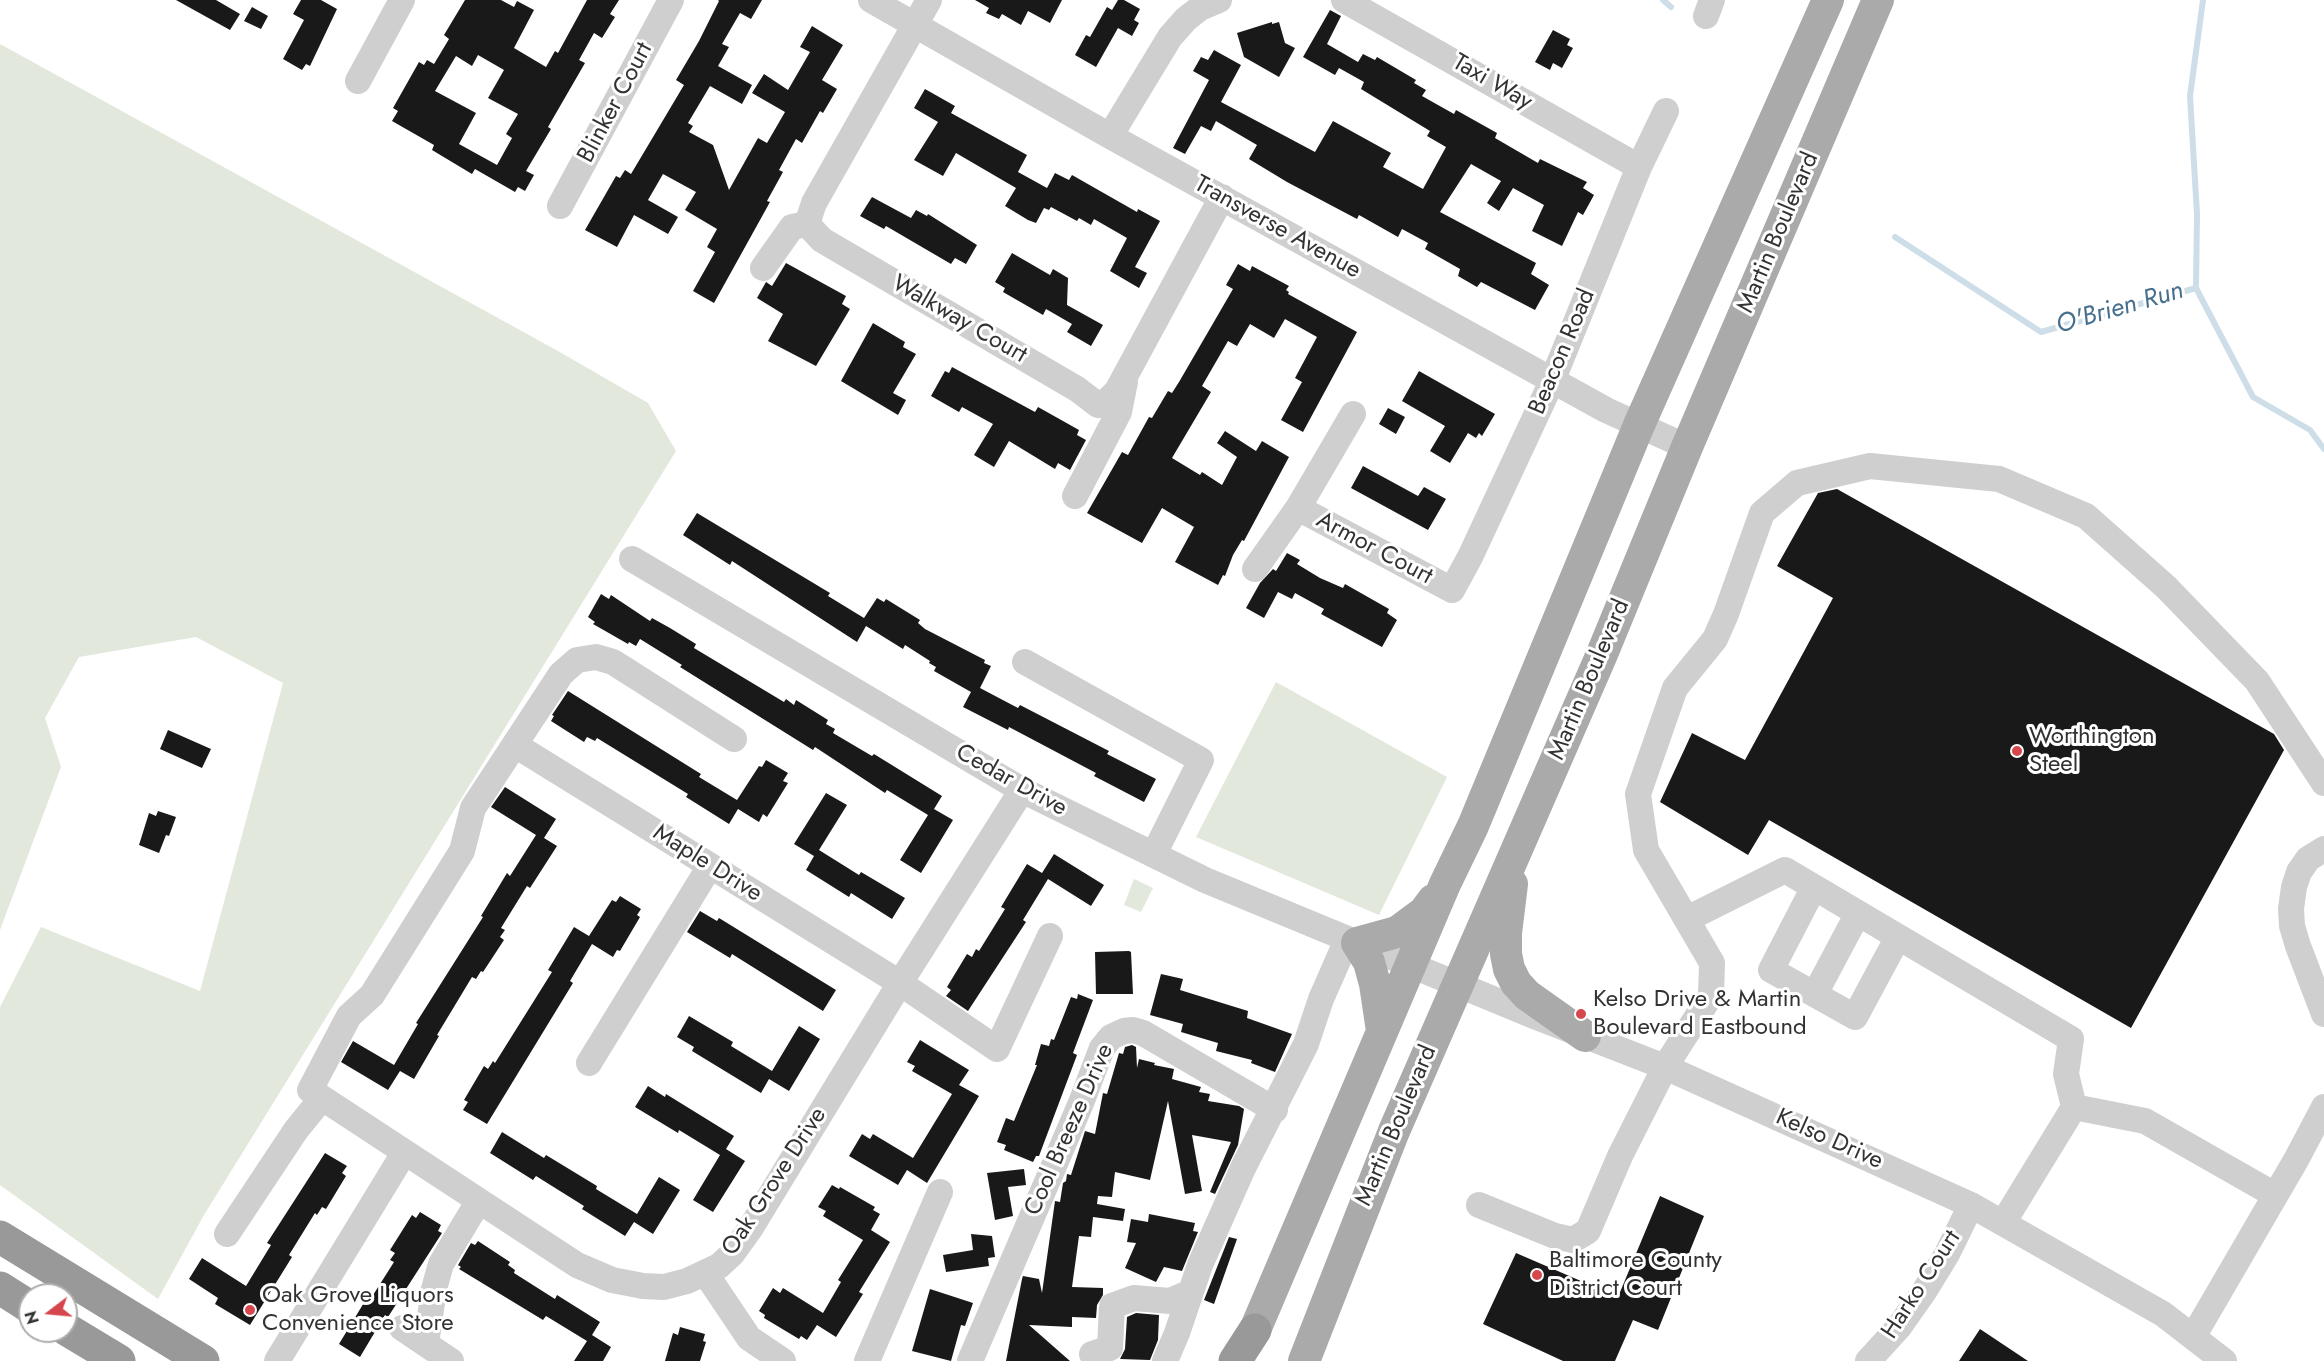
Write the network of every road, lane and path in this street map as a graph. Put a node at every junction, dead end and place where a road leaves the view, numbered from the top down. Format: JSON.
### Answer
{"nodes":[{"id":1,"x":402,"y":0,"type":"edge"},
{"id":2,"x":671,"y":0,"type":"edge"},
{"id":3,"x":871,"y":0,"type":"edge"},
{"id":4,"x":929,"y":0,"type":"edge"},
{"id":5,"x":1219,"y":0,"type":"edge"},
{"id":6,"x":1344,"y":0,"type":"edge"},
{"id":7,"x":1828,"y":0,"type":"edge"},
{"id":8,"x":1878,"y":0,"type":"edge"},
{"id":9,"x":914,"y":26,"type":"junction"},
{"id":10,"x":358,"y":81,"type":"dead end"},
{"id":11,"x":1666,"y":111,"type":"dead end"},
{"id":12,"x":1110,"y":136,"type":"junction"},
{"id":13,"x":1639,"y":167,"type":"junction"},
{"id":14,"x":1222,"y":197,"type":"junction"},
{"id":15,"x":560,"y":206,"type":"dead end"},
{"id":16,"x":807,"y":224,"type":"junction"},
{"id":17,"x":763,"y":268,"type":"dead end"},
{"id":18,"x":1126,"y":376,"type":"junction"},
{"id":19,"x":1553,"y":379,"type":"junction"},
{"id":20,"x":1353,"y":414,"type":"dead end"},
{"id":21,"x":1639,"y":425,"type":"junction"},
{"id":22,"x":1687,"y":447,"type":"junction"},
{"id":23,"x":1075,"y":496,"type":"dead end"},
{"id":24,"x":1298,"y":508,"type":"junction"},
{"id":25,"x":632,"y":559,"type":"dead end"},
{"id":26,"x":1256,"y":569,"type":"dead end"},
{"id":27,"x":1452,"y":590,"type":"joint"},
{"id":28,"x":1025,"y":662,"type":"dead end"},
{"id":29,"x":734,"y":739,"type":"dead end"},
{"id":30,"x":515,"y":745,"type":"junction"},
{"id":31,"x":2324,"y":783,"type":"edge"},
{"id":32,"x":1022,"y":790,"type":"junction"},
{"id":33,"x":2324,"y":849,"type":"edge"},
{"id":34,"x":1516,"y":851,"type":"junction"},
{"id":35,"x":1154,"y":854,"type":"junction"},
{"id":36,"x":710,"y":866,"type":"junction"},
{"id":37,"x":1445,"y":885,"type":"junction"},
{"id":38,"x":1814,"y":887,"type":"junction"},
{"id":39,"x":1858,"y":913,"type":"junction"},
{"id":40,"x":1687,"y":919,"type":"junction"},
{"id":41,"x":1050,"y":936,"type":"dead end"},
{"id":42,"x":1898,"y":937,"type":"junction"},
{"id":43,"x":1352,"y":941,"type":"junction"},
{"id":44,"x":1410,"y":966,"type":"junction"},
{"id":45,"x":900,"y":983,"type":"junction"},
{"id":46,"x":1457,"y":985,"type":"junction"},
{"id":47,"x":1815,"y":994,"type":"junction"},
{"id":48,"x":2324,"y":1014,"type":"edge"},
{"id":49,"x":1382,"y":1030,"type":"junction"},
{"id":50,"x":1585,"y":1036,"type":"junction"},
{"id":51,"x":589,"y":1063,"type":"dead end"},
{"id":52,"x":1665,"y":1067,"type":"junction"},
{"id":53,"x":316,"y":1094,"type":"junction"},
{"id":54,"x":2074,"y":1107,"type":"junction"},
{"id":55,"x":2324,"y":1107,"type":"edge"},
{"id":56,"x":1275,"y":1110,"type":"junction"},
{"id":57,"x":404,"y":1153,"type":"junction"},
{"id":58,"x":940,"y":1192,"type":"dead end"},
{"id":59,"x":2275,"y":1195,"type":"junction"},
{"id":60,"x":478,"y":1202,"type":"junction"},
{"id":61,"x":1479,"y":1205,"type":"dead end"},
{"id":62,"x":1971,"y":1205,"type":"junction"},
{"id":63,"x":2003,"y":1223,"type":"junction"},
{"id":64,"x":227,"y":1234,"type":"dead end"},
{"id":65,"x":0,"y":1237,"type":"edge"},
{"id":66,"x":706,"y":1274,"type":"junction"},
{"id":67,"x":0,"y":1288,"type":"edge"},
{"id":68,"x":1191,"y":1292,"type":"junction"},
{"id":69,"x":18,"y":1299,"type":"edge"},
{"id":70,"x":402,"y":1328,"type":"dead end"},
{"id":71,"x":1255,"y":1330,"type":"junction"},
{"id":72,"x":2193,"y":1337,"type":"junction"},
{"id":73,"x":80,"y":1344,"type":"edge"},
{"id":74,"x":426,"y":1344,"type":"junction"},
{"id":75,"x":1092,"y":1354,"type":"dead end"},
{"id":76,"x":119,"y":1361,"type":"edge"},
{"id":77,"x":203,"y":1361,"type":"edge"},
{"id":78,"x":277,"y":1361,"type":"edge"},
{"id":79,"x":451,"y":1361,"type":"edge"},
{"id":80,"x":783,"y":1361,"type":"edge"},
{"id":81,"x":867,"y":1361,"type":"edge"},
{"id":82,"x":970,"y":1361,"type":"edge"},
{"id":83,"x":1165,"y":1361,"type":"edge"},
{"id":84,"x":1235,"y":1361,"type":"edge"},
{"id":85,"x":1246,"y":1361,"type":"edge"},
{"id":86,"x":1304,"y":1361,"type":"edge"},
{"id":87,"x":1868,"y":1361,"type":"edge"},
{"id":88,"x":2224,"y":1361,"type":"edge"}],
"edges":[{"from":1,"to":10,"type":"street"},
{"from":2,"to":15,"type":"street","name":"Blinker Court"},
{"from":3,"to":9,"type":"street","name":"Transverse Avenue"},
{"from":4,"to":9,"type":"street"},
{"from":5,"to":12,"type":"street"},
{"from":6,"to":13,"type":"street","name":"Taxi Way"},
{"from":7,"to":21,"type":"main road","name":"Martin Boulevard"},
{"from":8,"to":22,"type":"main road","name":"Martin Boulevard"},
{"from":9,"to":12,"type":"street","name":"Transverse Avenue"},
{"from":9,"to":16,"type":"street"},
{"from":11,"to":13,"type":"street","name":"Beacon Road"},
{"from":12,"to":14,"type":"street","name":"Transverse Avenue"},
{"from":13,"to":19,"type":"street","name":"Beacon Road"},
{"from":14,"to":18,"type":"street","name":"Walkway Court"},
{"from":14,"to":19,"type":"street","name":"Transverse Avenue"},
{"from":16,"to":17,"type":"street"},
{"from":16,"to":18,"type":"street","name":"Walkway Court"},
{"from":18,"to":23,"type":"street"},
{"from":19,"to":21,"type":"street","name":"Transverse Avenue"},
{"from":19,"to":27,"type":"street","name":"Beacon Road"},
{"from":20,"to":24,"type":"street","name":"Armor Court"},
{"from":21,"to":22,"type":"street","name":"Transverse Avenue"},
{"from":21,"to":37,"type":"main road","name":"Martin Boulevard"},
{"from":22,"to":34,"type":"main road","name":"Martin Boulevard"},
{"from":24,"to":26,"type":"street"},
{"from":24,"to":27,"type":"street","name":"Armor Court"},
{"from":25,"to":32,"type":"street","name":"Cedar Drive"},
{"from":28,"to":35,"type":"street"},
{"from":29,"to":30,"type":"street"},
{"from":30,"to":36,"type":"street","name":"Maple Drive"},
{"from":30,"to":53,"type":"street"},
{"from":31,"to":40,"type":"street"},
{"from":32,"to":35,"type":"street","name":"Cedar Drive"},
{"from":32,"to":45,"type":"street","name":"Oak Grove Drive"},
{"from":33,"to":48,"type":"street"},
{"from":34,"to":46,"type":"main road","name":"Martin Boulevard"},
{"from":34,"to":50,"type":"main road"},
{"from":35,"to":43,"type":"street","name":"Cedar Drive"},
{"from":36,"to":45,"type":"street","name":"Maple Drive"},
{"from":36,"to":51,"type":"street"},
{"from":37,"to":43,"type":"main road"},
{"from":37,"to":44,"type":"main road","name":"Martin Boulevard"},
{"from":38,"to":39,"type":"street"},
{"from":38,"to":40,"type":"street"},
{"from":38,"to":47,"type":"street"},
{"from":39,"to":42,"type":"street"},
{"from":39,"to":47,"type":"street"},
{"from":40,"to":52,"type":"street"},
{"from":41,"to":45,"type":"street","name":"Maple Drive"},
{"from":42,"to":47,"type":"street"},
{"from":42,"to":54,"type":"street"},
{"from":43,"to":44,"type":"street","name":"Cedar Drive"},
{"from":43,"to":49,"type":"main road"},
{"from":43,"to":56,"type":"street"},
{"from":44,"to":46,"type":"street","name":"Kelso Drive"},
{"from":44,"to":49,"type":"main road","name":"Martin Boulevard"},
{"from":45,"to":66,"type":"street","name":"Oak Grove Drive"},
{"from":46,"to":50,"type":"street","name":"Kelso Drive"},
{"from":46,"to":86,"type":"main road","name":"Martin Boulevard"},
{"from":49,"to":71,"type":"main road","name":"Martin Boulevard"},
{"from":50,"to":52,"type":"street","name":"Kelso Drive"},
{"from":52,"to":61,"type":"street"},
{"from":52,"to":62,"type":"street","name":"Kelso Drive"},
{"from":53,"to":57,"type":"street","name":"Oak Grove Drive"},
{"from":53,"to":64,"type":"street"},
{"from":54,"to":59,"type":"street"},
{"from":54,"to":63,"type":"street"},
{"from":55,"to":59,"type":"street"},
{"from":56,"to":68,"type":"street"},
{"from":56,"to":82,"type":"street","name":"Cool Breeze Drive"},
{"from":57,"to":60,"type":"street","name":"Oak Grove Drive"},
{"from":57,"to":78,"type":"street"},
{"from":58,"to":81,"type":"street"},
{"from":59,"to":72,"type":"street"},
{"from":60,"to":66,"type":"street","name":"Oak Grove Drive"},
{"from":60,"to":74,"type":"street"},
{"from":62,"to":63,"type":"street","name":"Kelso Drive"},
{"from":62,"to":87,"type":"street","name":"Harko Court"},
{"from":63,"to":72,"type":"street","name":"Kelso Drive"},
{"from":65,"to":77,"type":"highway"},
{"from":66,"to":80,"type":"street"},
{"from":67,"to":69,"type":"highway"},
{"from":68,"to":75,"type":"street"},
{"from":68,"to":83,"type":"street"},
{"from":70,"to":74,"type":"street"},
{"from":71,"to":84,"type":"highway"},
{"from":71,"to":85,"type":"highway"},
{"from":72,"to":88,"type":"street","name":"Kelso Drive"},
{"from":73,"to":76,"type":"highway"},
{"from":74,"to":79,"type":"street"}]}
